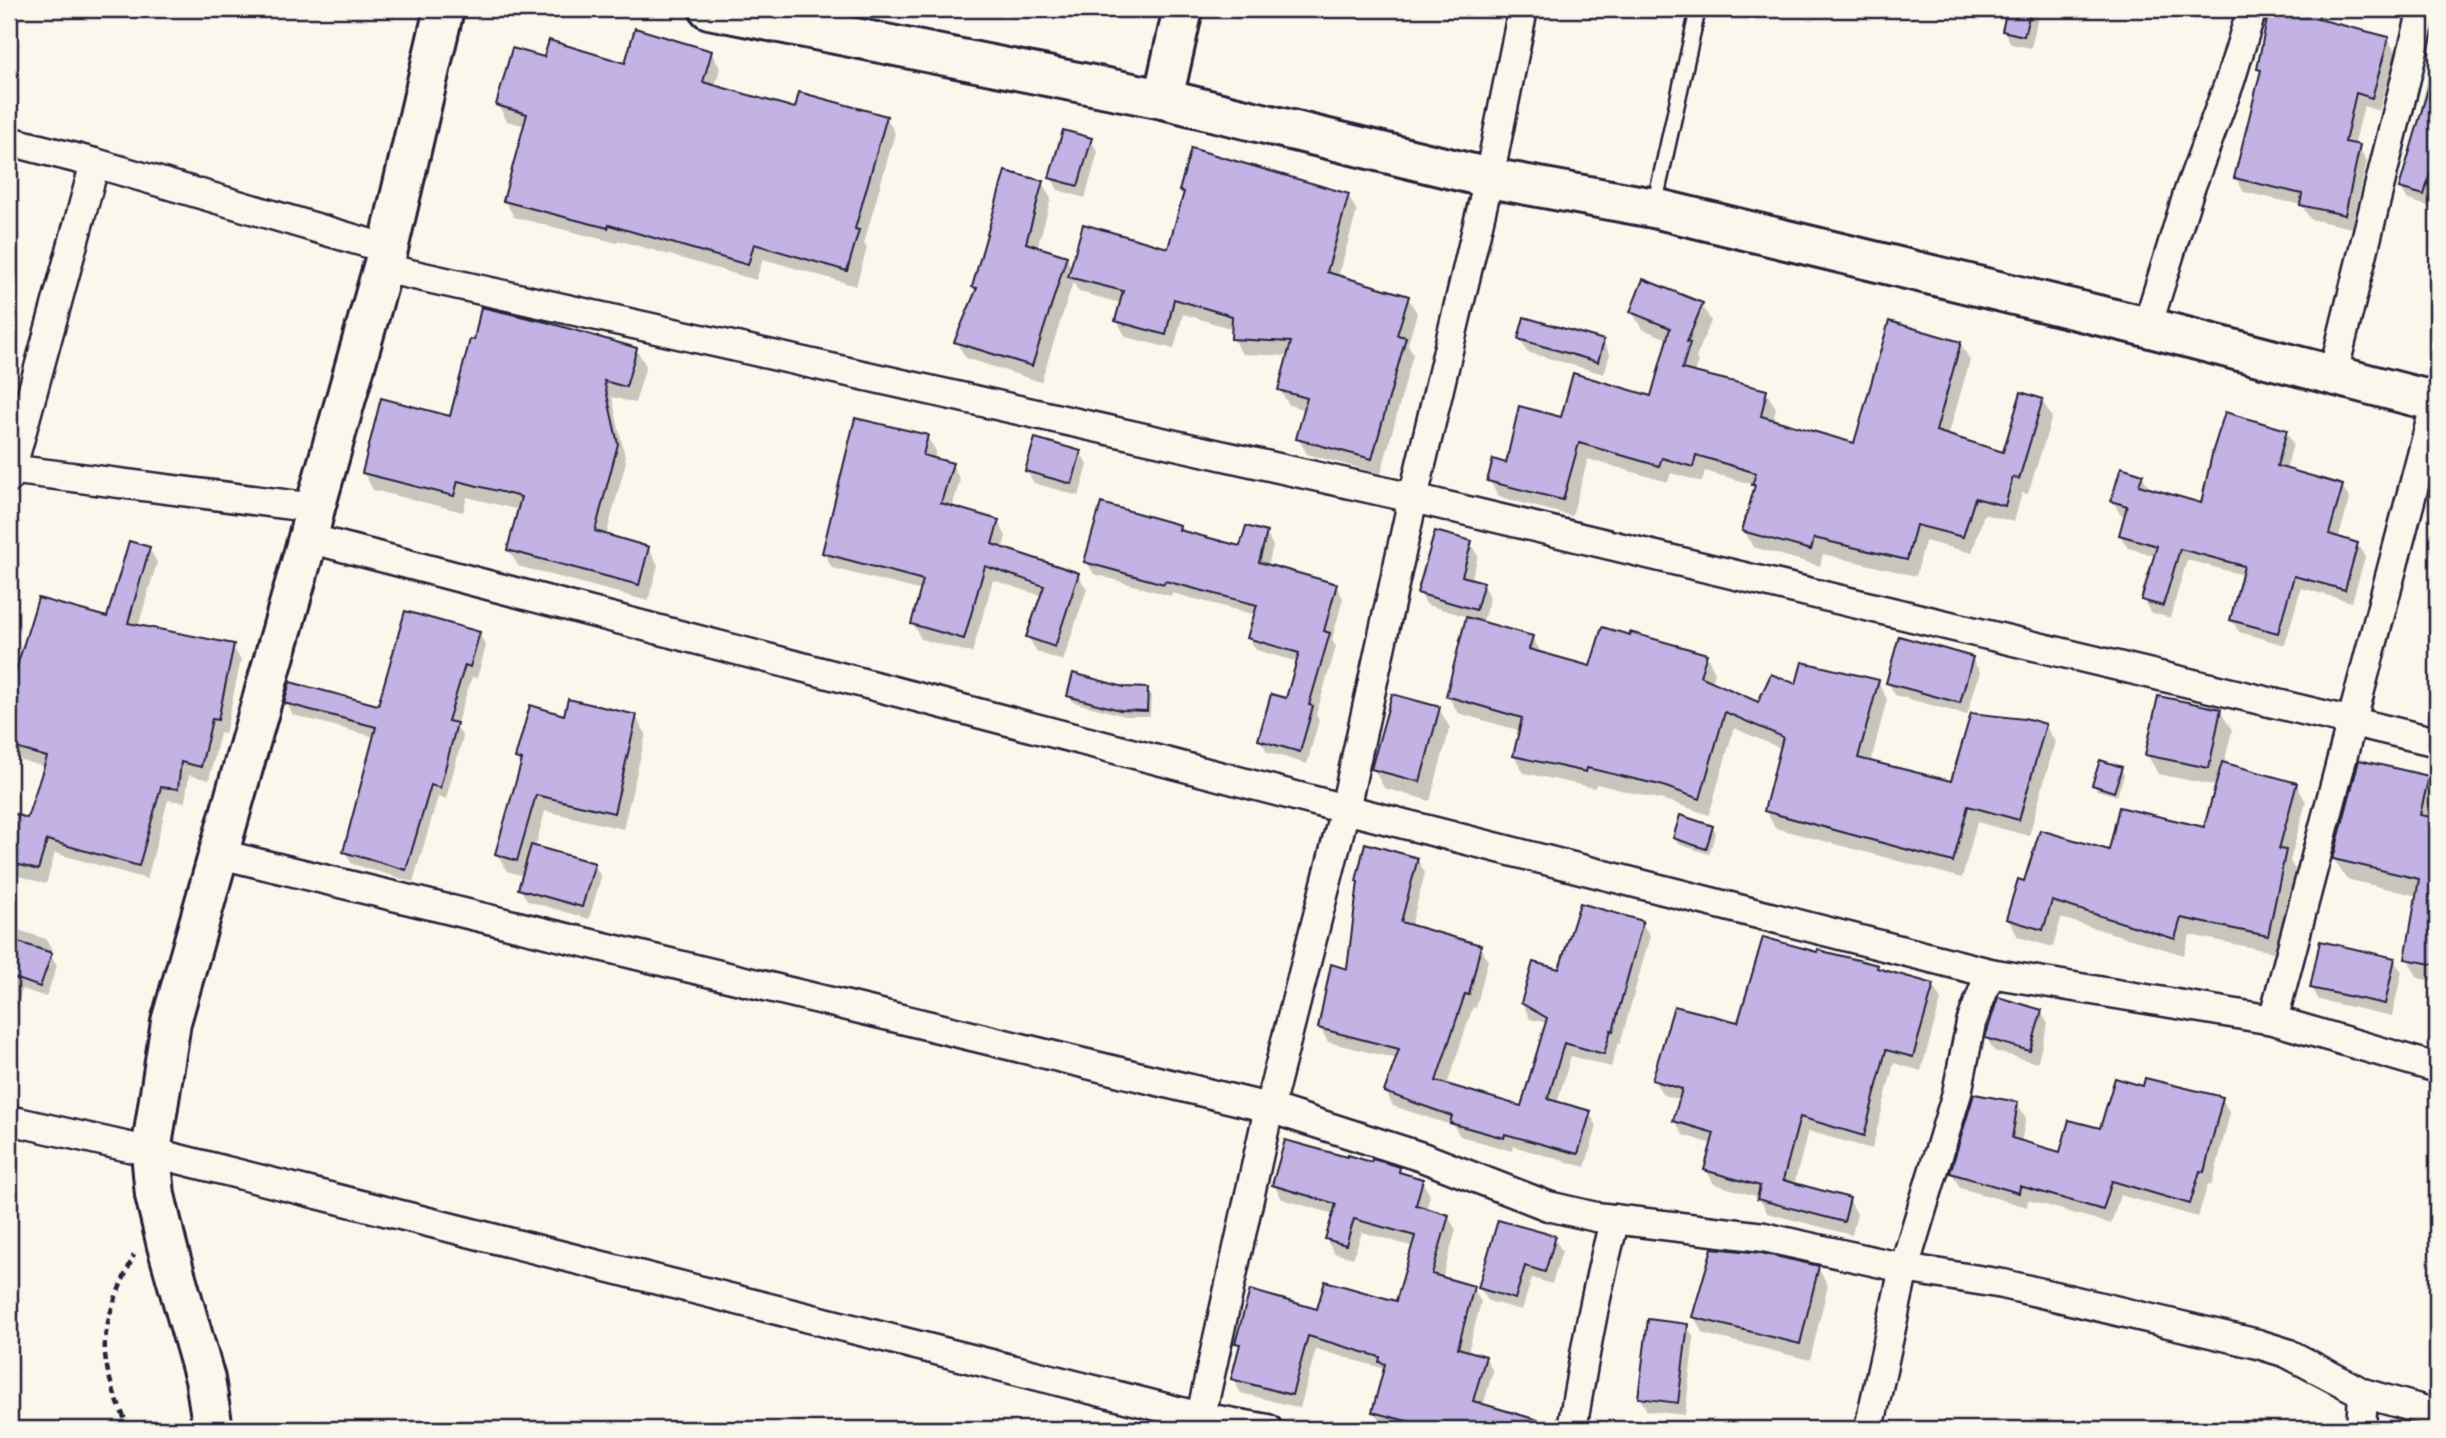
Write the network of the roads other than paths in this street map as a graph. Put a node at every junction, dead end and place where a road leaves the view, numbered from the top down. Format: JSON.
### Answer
{"nodes":[{"id":1,"x":444,"y":9,"type":"edge"},
{"id":2,"x":709,"y":9,"type":"edge"},
{"id":3,"x":1183,"y":9,"type":"edge"},
{"id":4,"x":1522,"y":9,"type":"edge"},
{"id":5,"x":1698,"y":9,"type":"edge"},
{"id":6,"x":2252,"y":9,"type":"edge"},
{"id":7,"x":2423,"y":9,"type":"edge"},
{"id":8,"x":1163,"y":99,"type":"junction"},
{"id":9,"x":9,"y":141,"type":"edge"},
{"id":10,"x":95,"y":163,"type":"junction"},
{"id":11,"x":1489,"y":178,"type":"junction"},
{"id":12,"x":1654,"y":208,"type":"junction"},
{"id":13,"x":385,"y":258,"type":"junction"},
{"id":14,"x":2147,"y":327,"type":"junction"},
{"id":15,"x":2333,"y":374,"type":"junction"},
{"id":16,"x":2436,"y":402,"type":"edge"},
{"id":17,"x":10,"y":472,"type":"edge"},
{"id":18,"x":1413,"y":498,"type":"junction"},
{"id":19,"x":312,"y":523,"type":"junction"},
{"id":20,"x":2352,"y":721,"type":"junction"},
{"id":21,"x":2437,"y":741,"type":"edge"},
{"id":22,"x":1345,"y":809,"type":"junction"},
{"id":23,"x":219,"y":854,"type":"junction"},
{"id":24,"x":1990,"y":973,"type":"junction"},
{"id":25,"x":2273,"y":1020,"type":"junction"},
{"id":26,"x":2437,"y":1068,"type":"edge"},
{"id":27,"x":1269,"y":1108,"type":"junction"},
{"id":28,"x":9,"y":1120,"type":"edge"},
{"id":29,"x":150,"y":1152,"type":"junction"},
{"id":30,"x":1615,"y":1219,"type":"junction"},
{"id":31,"x":1904,"y":1268,"type":"junction"},
{"id":32,"x":2363,"y":1393,"type":"junction"},
{"id":33,"x":2437,"y":1414,"type":"edge"},
{"id":34,"x":1199,"y":1423,"type":"edge"},
{"id":35,"x":213,"y":1429,"type":"edge"},
{"id":36,"x":1268,"y":1429,"type":"edge"},
{"id":37,"x":1572,"y":1429,"type":"edge"},
{"id":38,"x":1869,"y":1429,"type":"edge"},
{"id":39,"x":2361,"y":1429,"type":"edge"}],
"edges":[{"from":1,"to":13,"type":"street"},
{"from":2,"to":8,"type":"street"},
{"from":3,"to":8,"type":"street"},
{"from":4,"to":11,"type":"street"},
{"from":5,"to":12,"type":"lane"},
{"from":6,"to":14,"type":"street"},
{"from":7,"to":15,"type":"street"},
{"from":8,"to":11,"type":"street"},
{"from":9,"to":10,"type":"street"},
{"from":10,"to":13,"type":"street"},
{"from":10,"to":17,"type":"street"},
{"from":11,"to":12,"type":"street"},
{"from":11,"to":18,"type":"street"},
{"from":12,"to":14,"type":"street"},
{"from":13,"to":18,"type":"street"},
{"from":13,"to":19,"type":"street"},
{"from":14,"to":15,"type":"street"},
{"from":15,"to":16,"type":"street"},
{"from":16,"to":20,"type":"street"},
{"from":17,"to":19,"type":"street"},
{"from":18,"to":20,"type":"street"},
{"from":18,"to":22,"type":"street"},
{"from":19,"to":22,"type":"street"},
{"from":19,"to":23,"type":"street"},
{"from":20,"to":21,"type":"street"},
{"from":20,"to":25,"type":"street"},
{"from":22,"to":24,"type":"street"},
{"from":22,"to":27,"type":"street"},
{"from":23,"to":27,"type":"street"},
{"from":23,"to":29,"type":"street"},
{"from":24,"to":25,"type":"street"},
{"from":24,"to":31,"type":"street"},
{"from":25,"to":26,"type":"street"},
{"from":27,"to":30,"type":"street"},
{"from":27,"to":34,"type":"street"},
{"from":28,"to":29,"type":"street"},
{"from":29,"to":34,"type":"street"},
{"from":29,"to":35,"type":"street"},
{"from":30,"to":31,"type":"street"},
{"from":30,"to":37,"type":"street"},
{"from":31,"to":32,"type":"street"},
{"from":31,"to":38,"type":"street"},
{"from":32,"to":33,"type":"street"},
{"from":32,"to":39,"type":"street"},
{"from":34,"to":36,"type":"street"}]}
